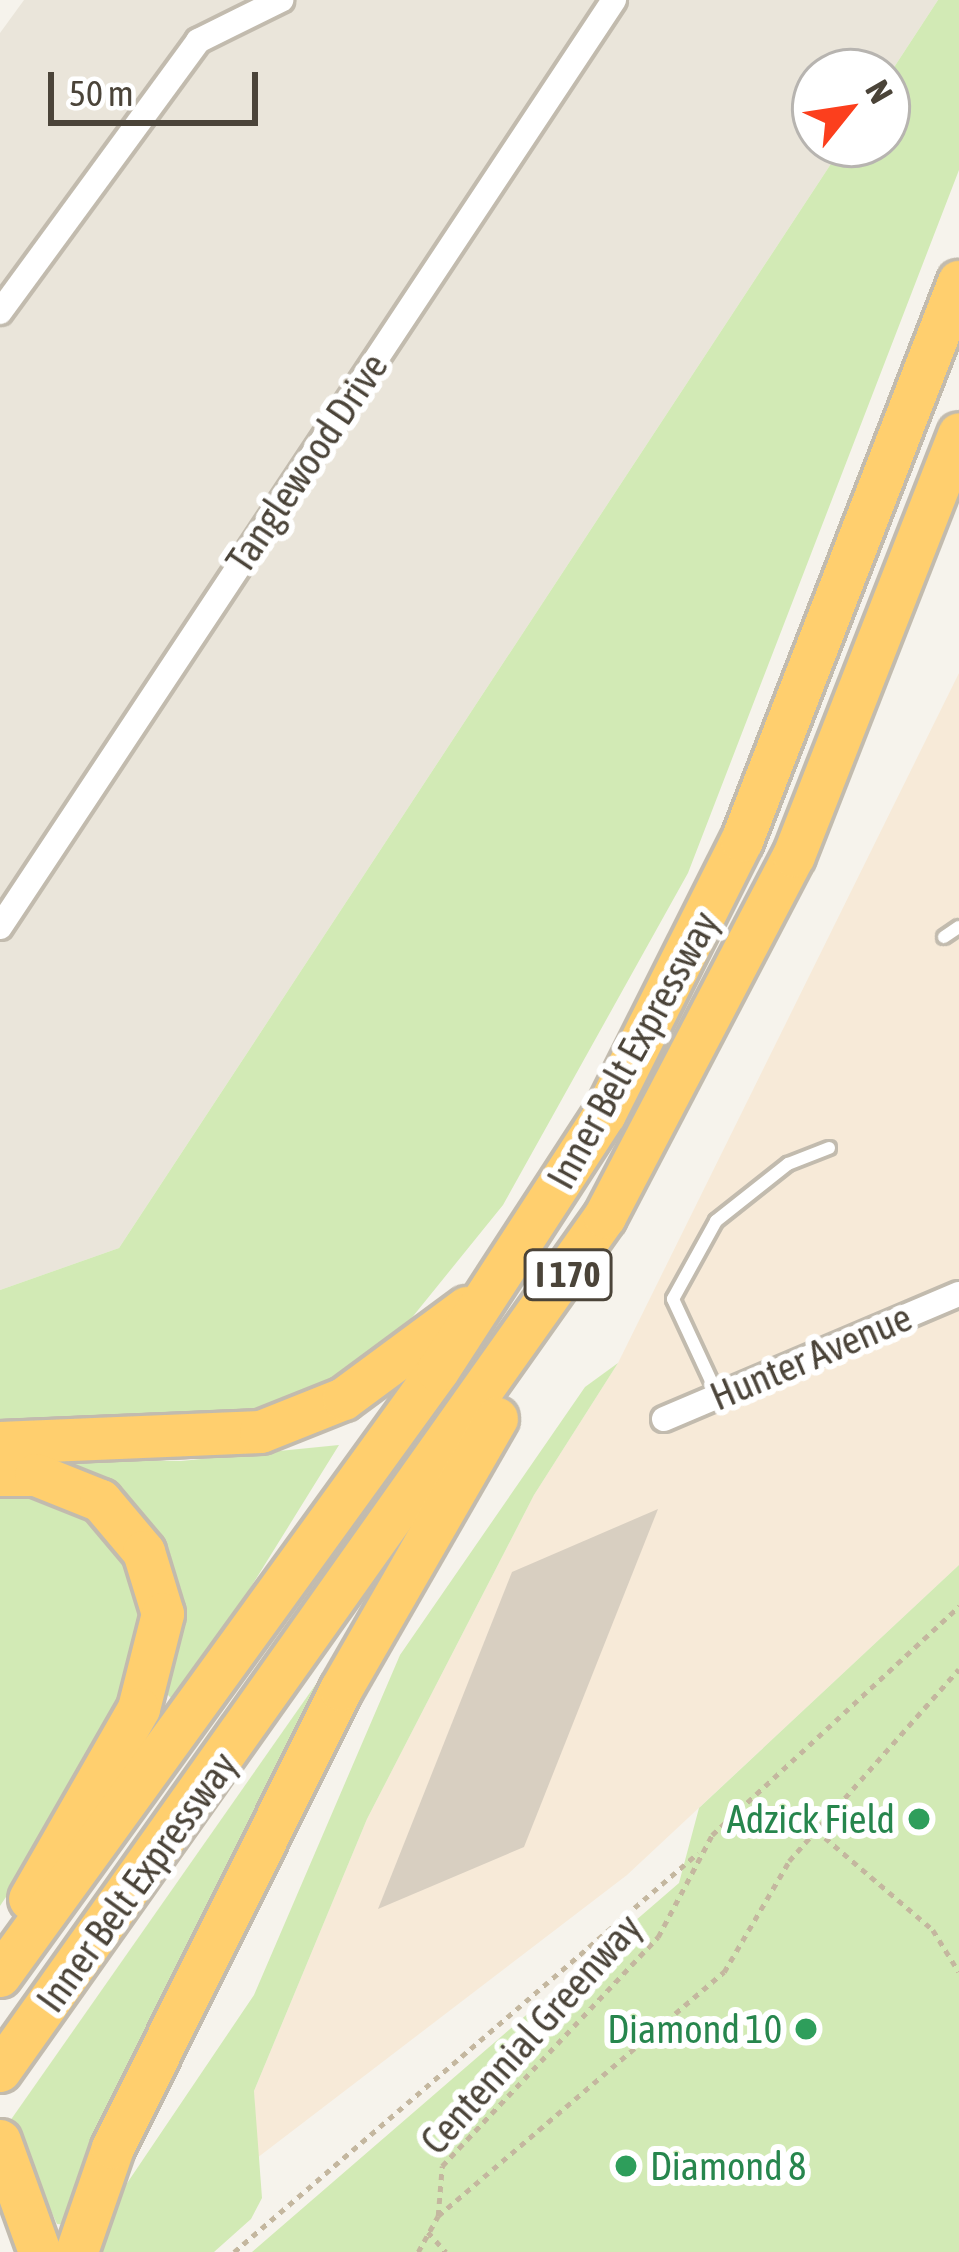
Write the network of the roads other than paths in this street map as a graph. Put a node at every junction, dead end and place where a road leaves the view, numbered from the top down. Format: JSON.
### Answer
{"nodes":[{"id":1,"x":281,"y":0,"type":"edge"},
{"id":2,"x":614,"y":0,"type":"edge"},
{"id":3,"x":959,"y":282,"type":"edge"},
{"id":4,"x":0,"y":312,"type":"edge"},
{"id":5,"x":959,"y":434,"type":"edge"},
{"id":6,"x":0,"y":926,"type":"edge"},
{"id":7,"x":959,"y":927,"type":"edge"},
{"id":8,"x":944,"y":937,"type":"dead end"},
{"id":9,"x":829,"y":1148,"type":"dead end"},
{"id":10,"x":605,"y":1217,"type":"junction"},
{"id":11,"x":496,"y":1286,"type":"junction"},
{"id":12,"x":959,"y":1294,"type":"edge"},
{"id":13,"x":718,"y":1396,"type":"junction"},
{"id":14,"x":664,"y":1419,"type":"dead end"},
{"id":15,"x":0,"y":1443,"type":"edge"},
{"id":16,"x":0,"y":1475,"type":"edge"},
{"id":17,"x":2,"y":1973,"type":"edge"},
{"id":18,"x":0,"y":2071,"type":"edge"},
{"id":19,"x":0,"y":2141,"type":"edge"},
{"id":20,"x":0,"y":2210,"type":"edge"},
{"id":21,"x":16,"y":2252,"type":"edge"},
{"id":22,"x":40,"y":2252,"type":"edge"},
{"id":23,"x":77,"y":2252,"type":"edge"}],
"edges":[{"from":1,"to":4,"type":"street"},
{"from":2,"to":6,"type":"street","name":"Tanglewood Drive"},
{"from":3,"to":11,"type":"highway","name":"Inner Belt Expressway","number":"I 170"},
{"from":5,"to":10,"type":"highway","name":"Inner Belt Expressway","number":"I 170"},
{"from":7,"to":8,"type":"lane"},
{"from":9,"to":13,"type":"lane"},
{"from":10,"to":18,"type":"highway","name":"Inner Belt Expressway","number":"I 170"},
{"from":10,"to":23,"type":"highway"},
{"from":11,"to":15,"type":"highway"},
{"from":11,"to":17,"type":"highway","name":"Inner Belt Expressway","number":"I 170"},
{"from":12,"to":13,"type":"street","name":"Hunter Avenue"},
{"from":13,"to":14,"type":"street","name":"Hunter Avenue"},
{"from":16,"to":17,"type":"highway"},
{"from":19,"to":22,"type":"highway"},
{"from":20,"to":21,"type":"highway"}]}
